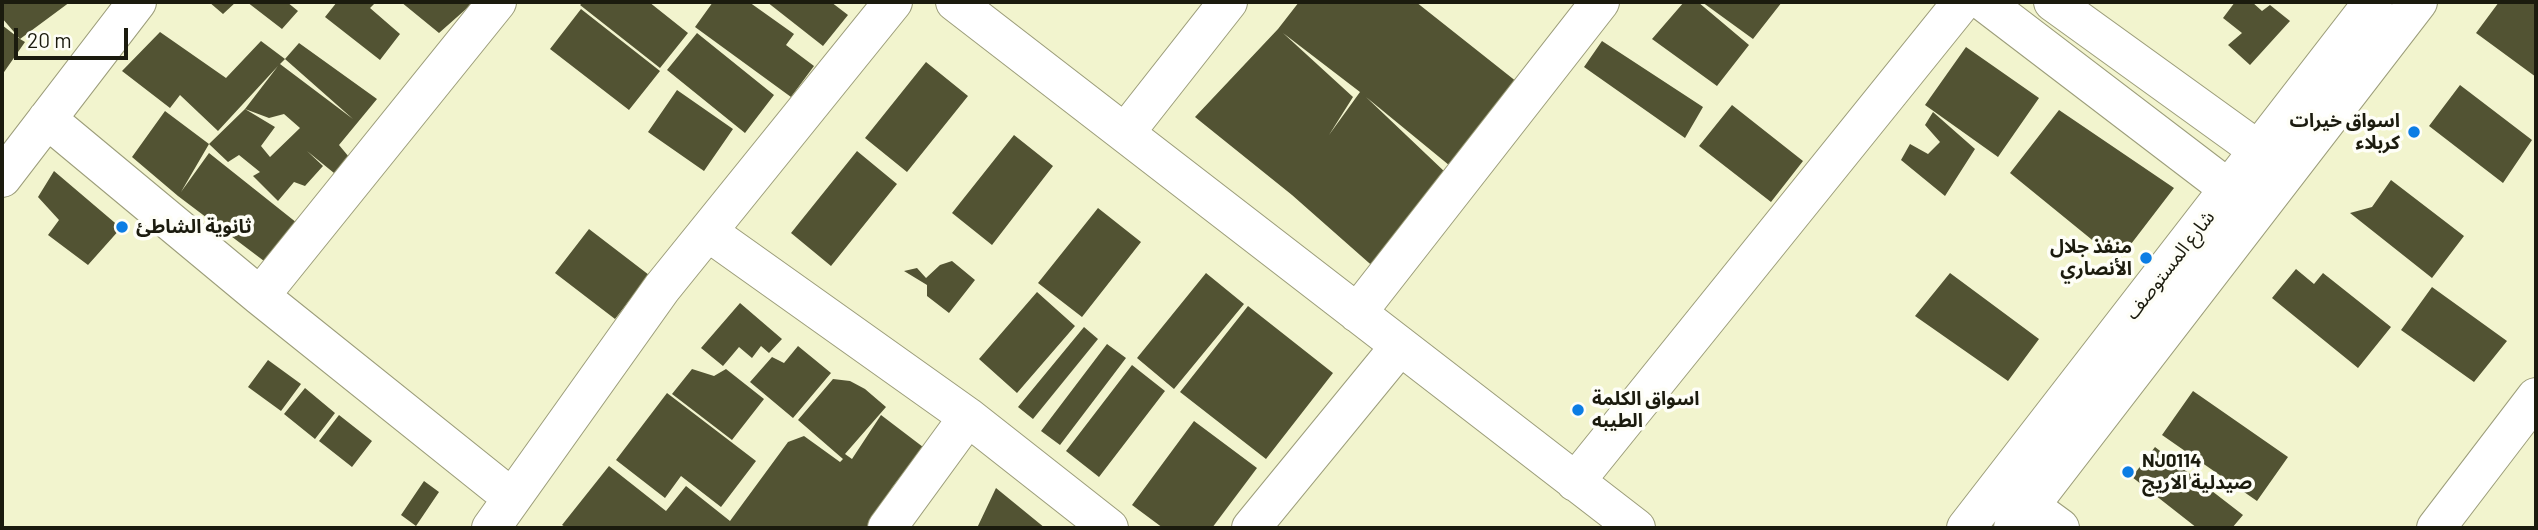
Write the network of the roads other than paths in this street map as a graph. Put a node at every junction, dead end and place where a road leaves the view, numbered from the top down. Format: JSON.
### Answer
{"nodes":[{"id":1,"x":137,"y":2,"type":"edge"},
{"id":2,"x":496,"y":2,"type":"edge"},
{"id":3,"x":893,"y":2,"type":"edge"},
{"id":4,"x":955,"y":2,"type":"edge"},
{"id":5,"x":1228,"y":2,"type":"edge"},
{"id":6,"x":1600,"y":2,"type":"edge"},
{"id":7,"x":1962,"y":2,"type":"edge"},
{"id":8,"x":1984,"y":2,"type":"edge"},
{"id":9,"x":2053,"y":2,"type":"edge"},
{"id":10,"x":2373,"y":2,"type":"edge"},
{"id":11,"x":2418,"y":2,"type":"edge"},
{"id":12,"x":47,"y":119,"type":"junction"},
{"id":13,"x":1125,"y":133,"type":"junction"},
{"id":14,"x":2258,"y":150,"type":"junction"},
{"id":15,"x":2,"y":178,"type":"edge"},
{"id":16,"x":2229,"y":189,"type":"junction"},
{"id":17,"x":708,"y":232,"type":"junction"},
{"id":18,"x":260,"y":296,"type":"junction"},
{"id":19,"x":1357,"y":313,"type":"junction"},
{"id":20,"x":1400,"y":346,"type":"junction"},
{"id":21,"x":2536,"y":397,"type":"edge"},
{"id":22,"x":968,"y":417,"type":"junction"},
{"id":23,"x":1575,"y":482,"type":"junction"},
{"id":24,"x":501,"y":513,"type":"edge"},
{"id":25,"x":2022,"y":517,"type":"edge"},
{"id":26,"x":887,"y":528,"type":"edge"},
{"id":27,"x":1108,"y":528,"type":"edge"},
{"id":28,"x":1251,"y":528,"type":"edge"},
{"id":29,"x":1636,"y":528,"type":"edge"},
{"id":30,"x":1966,"y":528,"type":"edge"},
{"id":31,"x":2060,"y":528,"type":"edge"},
{"id":32,"x":2436,"y":528,"type":"edge"}],
"edges":[{"from":1,"to":12,"type":"street"},
{"from":2,"to":18,"type":"street"},
{"from":3,"to":17,"type":"street"},
{"from":4,"to":13,"type":"street"},
{"from":5,"to":13,"type":"street"},
{"from":6,"to":19,"type":"street"},
{"from":7,"to":23,"type":"street"},
{"from":8,"to":16,"type":"street"},
{"from":9,"to":14,"type":"street"},
{"from":10,"to":14,"type":"street","name":"شارع المستوصف"},
{"from":11,"to":25,"type":"street","name":"شارع المستوصف"},
{"from":12,"to":15,"type":"street"},
{"from":12,"to":18,"type":"street"},
{"from":13,"to":19,"type":"street"},
{"from":14,"to":16,"type":"street","name":"شارع المستوصف"},
{"from":16,"to":30,"type":"street","name":"شارع المستوصف"},
{"from":17,"to":22,"type":"street"},
{"from":17,"to":24,"type":"street"},
{"from":18,"to":24,"type":"street"},
{"from":19,"to":20,"type":"street"},
{"from":20,"to":23,"type":"street"},
{"from":20,"to":28,"type":"street"},
{"from":21,"to":32,"type":"street"},
{"from":22,"to":26,"type":"street"},
{"from":22,"to":27,"type":"street"},
{"from":23,"to":29,"type":"street"},
{"from":25,"to":31,"type":"street"}]}
